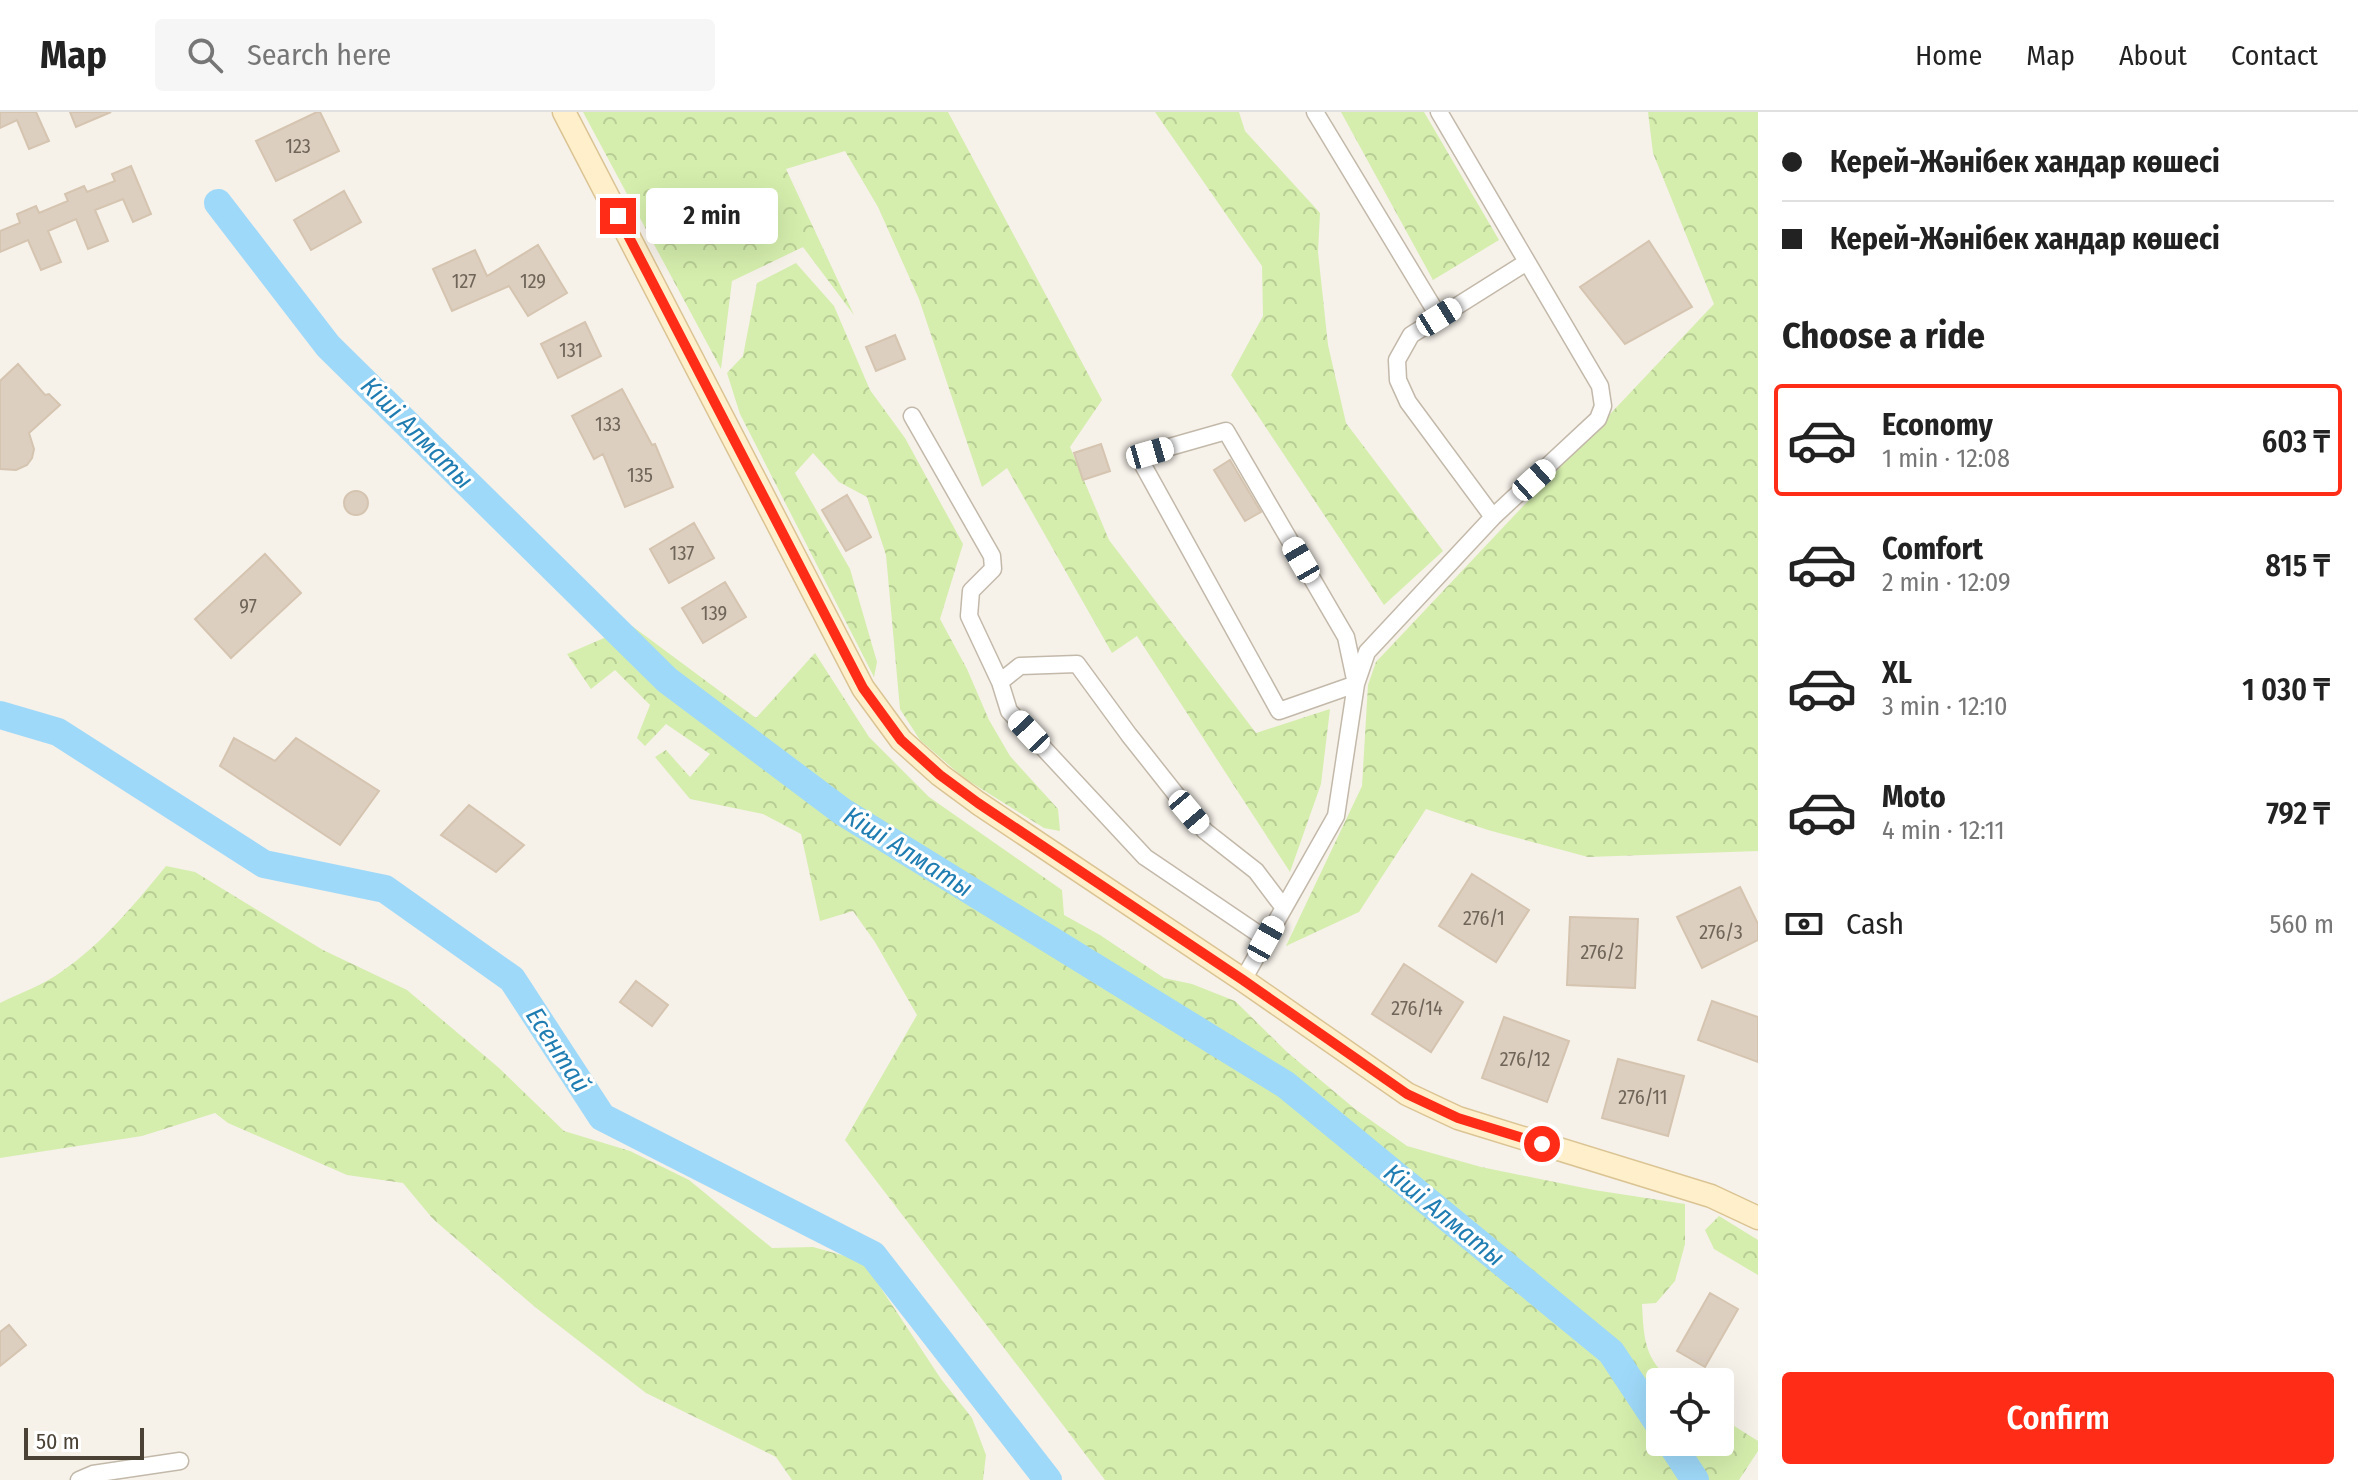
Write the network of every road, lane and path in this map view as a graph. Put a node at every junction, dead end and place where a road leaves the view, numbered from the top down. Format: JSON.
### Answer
{"nodes":[{"id":1,"x":564,"y":112,"type":"edge"},
{"id":2,"x":1315,"y":112,"type":"edge"},
{"id":3,"x":1439,"y":112,"type":"edge"},
{"id":4,"x":1527,"y":262,"type":"junction"},
{"id":5,"x":1439,"y":317,"type":"junction"},
{"id":6,"x":912,"y":416,"type":"dead end"},
{"id":7,"x":1493,"y":517,"type":"junction"},
{"id":8,"x":1000,"y":682,"type":"junction"},
{"id":9,"x":1356,"y":684,"type":"junction"},
{"id":10,"x":1284,"y":908,"type":"junction"},
{"id":11,"x":1266,"y":939,"type":"junction"},
{"id":12,"x":1243,"y":980,"type":"junction"},
{"id":13,"x":1758,"y":1218,"type":"edge"},
{"id":14,"x":180,"y":1461,"type":"dead end"},
{"id":15,"x":79,"y":1480,"type":"edge"}],
"edges":[{"from":1,"to":12,"type":"main road"},
{"from":2,"to":5,"type":"street"},
{"from":3,"to":4,"type":"street"},
{"from":4,"to":5,"type":"street"},
{"from":4,"to":7,"type":"street"},
{"from":5,"to":7,"type":"street"},
{"from":6,"to":8,"type":"street"},
{"from":7,"to":9,"type":"street"},
{"from":8,"to":10,"type":"street"},
{"from":8,"to":11,"type":"street"},
{"from":9,"to":9,"type":"street"},
{"from":9,"to":10,"type":"street"},
{"from":10,"to":11,"type":"street"},
{"from":11,"to":12,"type":"street"},
{"from":12,"to":13,"type":"main road"},
{"from":14,"to":15,"type":"street"}]}
